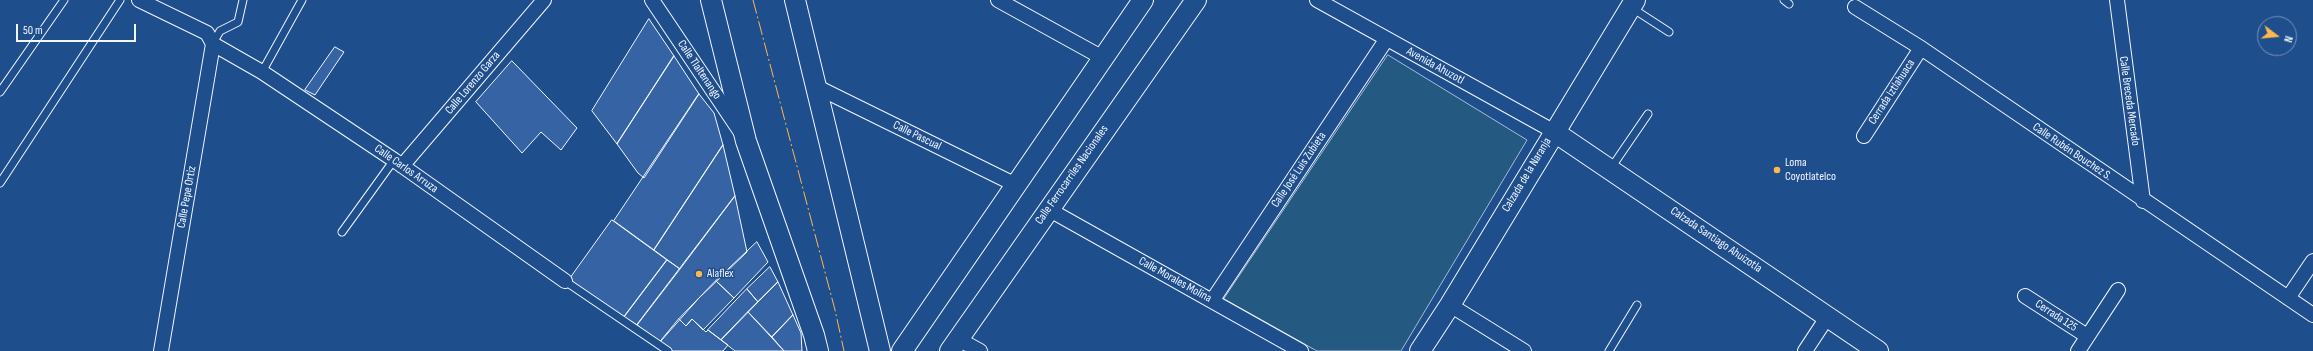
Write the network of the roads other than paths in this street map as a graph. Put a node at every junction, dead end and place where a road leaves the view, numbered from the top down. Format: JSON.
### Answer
{"nodes":[{"id":1,"x":64,"y":0,"type":"edge"},
{"id":2,"x":120,"y":0,"type":"edge"},
{"id":3,"x":139,"y":0,"type":"edge"},
{"id":4,"x":243,"y":0,"type":"edge"},
{"id":5,"x":302,"y":0,"type":"edge"},
{"id":6,"x":544,"y":0,"type":"edge"},
{"id":7,"x":652,"y":0,"type":"edge"},
{"id":8,"x":711,"y":0,"type":"edge"},
{"id":9,"x":794,"y":0,"type":"edge"},
{"id":10,"x":998,"y":0,"type":"edge"},
{"id":11,"x":1143,"y":0,"type":"edge"},
{"id":12,"x":1196,"y":0,"type":"edge"},
{"id":13,"x":1317,"y":0,"type":"edge"},
{"id":14,"x":2117,"y":0,"type":"edge"},
{"id":15,"x":1632,"y":2,"type":"edge"},
{"id":16,"x":1855,"y":6,"type":"dead end"},
{"id":17,"x":1669,"y":32,"type":"dead end"},
{"id":18,"x":1386,"y":40,"type":"junction"},
{"id":19,"x":213,"y":44,"type":"junction"},
{"id":20,"x":1921,"y":48,"type":"junction"},
{"id":21,"x":1103,"y":58,"type":"junction"},
{"id":22,"x":262,"y":72,"type":"junction"},
{"id":23,"x":817,"y":87,"type":"junction"},
{"id":24,"x":0,"y":92,"type":"edge"},
{"id":25,"x":1648,"y":114,"type":"dead end"},
{"id":26,"x":1553,"y":131,"type":"junction"},
{"id":27,"x":1864,"y":136,"type":"dead end"},
{"id":28,"x":746,"y":141,"type":"junction"},
{"id":29,"x":398,"y":163,"type":"junction"},
{"id":30,"x":1610,"y":168,"type":"junction"},
{"id":31,"x":0,"y":183,"type":"edge"},
{"id":32,"x":1016,"y":185,"type":"junction"},
{"id":33,"x":2143,"y":201,"type":"junction"},
{"id":34,"x":1048,"y":209,"type":"junction"},
{"id":35,"x":342,"y":232,"type":"dead end"},
{"id":36,"x":2313,"y":261,"type":"edge"},
{"id":37,"x":564,"y":281,"type":"joint"},
{"id":38,"x":2118,"y":290,"type":"dead end"},
{"id":39,"x":2025,"y":296,"type":"dead end"},
{"id":40,"x":2288,"y":298,"type":"junction"},
{"id":41,"x":1212,"y":301,"type":"junction"},
{"id":42,"x":1450,"y":305,"type":"junction"},
{"id":43,"x":1637,"y":305,"type":"dead end"},
{"id":44,"x":2313,"y":315,"type":"edge"},
{"id":45,"x":1828,"y":316,"type":"junction"},
{"id":46,"x":2087,"y":336,"type":"junction"},
{"id":47,"x":954,"y":345,"type":"edge"},
{"id":48,"x":161,"y":351,"type":"edge"},
{"id":49,"x":668,"y":351,"type":"edge"},
{"id":50,"x":818,"y":351,"type":"edge"},
{"id":51,"x":880,"y":351,"type":"edge"},
{"id":52,"x":902,"y":351,"type":"edge"},
{"id":53,"x":980,"y":351,"type":"edge"},
{"id":54,"x":1301,"y":351,"type":"edge"},
{"id":55,"x":1420,"y":351,"type":"edge"},
{"id":56,"x":1524,"y":351,"type":"edge"},
{"id":57,"x":1609,"y":351,"type":"edge"},
{"id":58,"x":1805,"y":351,"type":"edge"},
{"id":59,"x":1878,"y":351,"type":"edge"},
{"id":60,"x":2078,"y":351,"type":"edge"}],
"edges":[{"from":1,"to":24,"type":"lane"},
{"from":2,"to":31,"type":"lane"},
{"from":3,"to":19,"type":"street","name":"Calle Carlos Arruza"},
{"from":4,"to":19,"type":"lane"},
{"from":5,"to":22,"type":"lane"},
{"from":6,"to":29,"type":"street","name":"Calle Lorenzo Garza"},
{"from":7,"to":28,"type":"street","name":"Calle Tlaltenango"},
{"from":8,"to":28,"type":"street"},
{"from":9,"to":23,"type":"street"},
{"from":10,"to":21,"type":"street"},
{"from":11,"to":21,"type":"street"},
{"from":12,"to":34,"type":"street","name":"Calle Ferrocarriles Nacionales"},
{"from":13,"to":18,"type":"street","name":"Avenida Ahuzotl"},
{"from":14,"to":33,"type":"street","name":"Calle Breceda Mercado"},
{"from":15,"to":17,"type":"lane"},
{"from":15,"to":26,"type":"street","name":"Calzada de la Naranja"},
{"from":16,"to":20,"type":"street","name":"Calle Rubén Bouchez S."},
{"from":18,"to":26,"type":"street","name":"Avenida Ahuzotl"},
{"from":18,"to":41,"type":"street","name":"Calle José Luis Zubieta"},
{"from":19,"to":22,"type":"street","name":"Calle Carlos Arruza"},
{"from":19,"to":48,"type":"street","name":"Calle Pepe Ortiz"},
{"from":20,"to":27,"type":"street","name":"Cerrada Iztlahuaca"},
{"from":20,"to":33,"type":"street","name":"Calle Rubén Bouchez S."},
{"from":21,"to":32,"type":"street"},
{"from":22,"to":29,"type":"street","name":"Calle Carlos Arruza"},
{"from":23,"to":32,"type":"street","name":"Calle Pascual"},
{"from":23,"to":51,"type":"street"},
{"from":25,"to":30,"type":"lane"},
{"from":26,"to":30,"type":"street","name":"Calzada Santiago Ahuizotla"},
{"from":26,"to":42,"type":"street","name":"Calzada de la Naranja"},
{"from":28,"to":50,"type":"street"},
{"from":29,"to":35,"type":"lane"},
{"from":29,"to":37,"type":"street","name":"Calle Carlos Arruza"},
{"from":30,"to":45,"type":"street","name":"Calzada Santiago Ahuizotla"},
{"from":32,"to":52,"type":"street"},
{"from":33,"to":40,"type":"street","name":"Calle Rubén Bouchez S."},
{"from":34,"to":41,"type":"street","name":"Calle Morales Molina"},
{"from":34,"to":47,"type":"street","name":"Calle Ferrocarriles Nacionales"},
{"from":36,"to":40,"type":"street"},
{"from":37,"to":49,"type":"lane","name":"Calle Carlos Arruza"},
{"from":38,"to":46,"type":"street","name":"Cerrada 125"},
{"from":39,"to":46,"type":"street","name":"Cerrada 125"},
{"from":40,"to":44,"type":"street","name":"Calle Rubén Bouchez S."},
{"from":41,"to":54,"type":"street","name":"Calle Morales Molina"},
{"from":42,"to":55,"type":"street","name":"Calzada de la Naranja"},
{"from":42,"to":56,"type":"street"},
{"from":43,"to":57,"type":"lane"},
{"from":45,"to":58,"type":"street"},
{"from":45,"to":59,"type":"street","name":"Calzada Santiago Ahuizotla"},
{"from":46,"to":60,"type":"street","name":"Cerrada 125"},
{"from":47,"to":53,"type":"street"}]}
